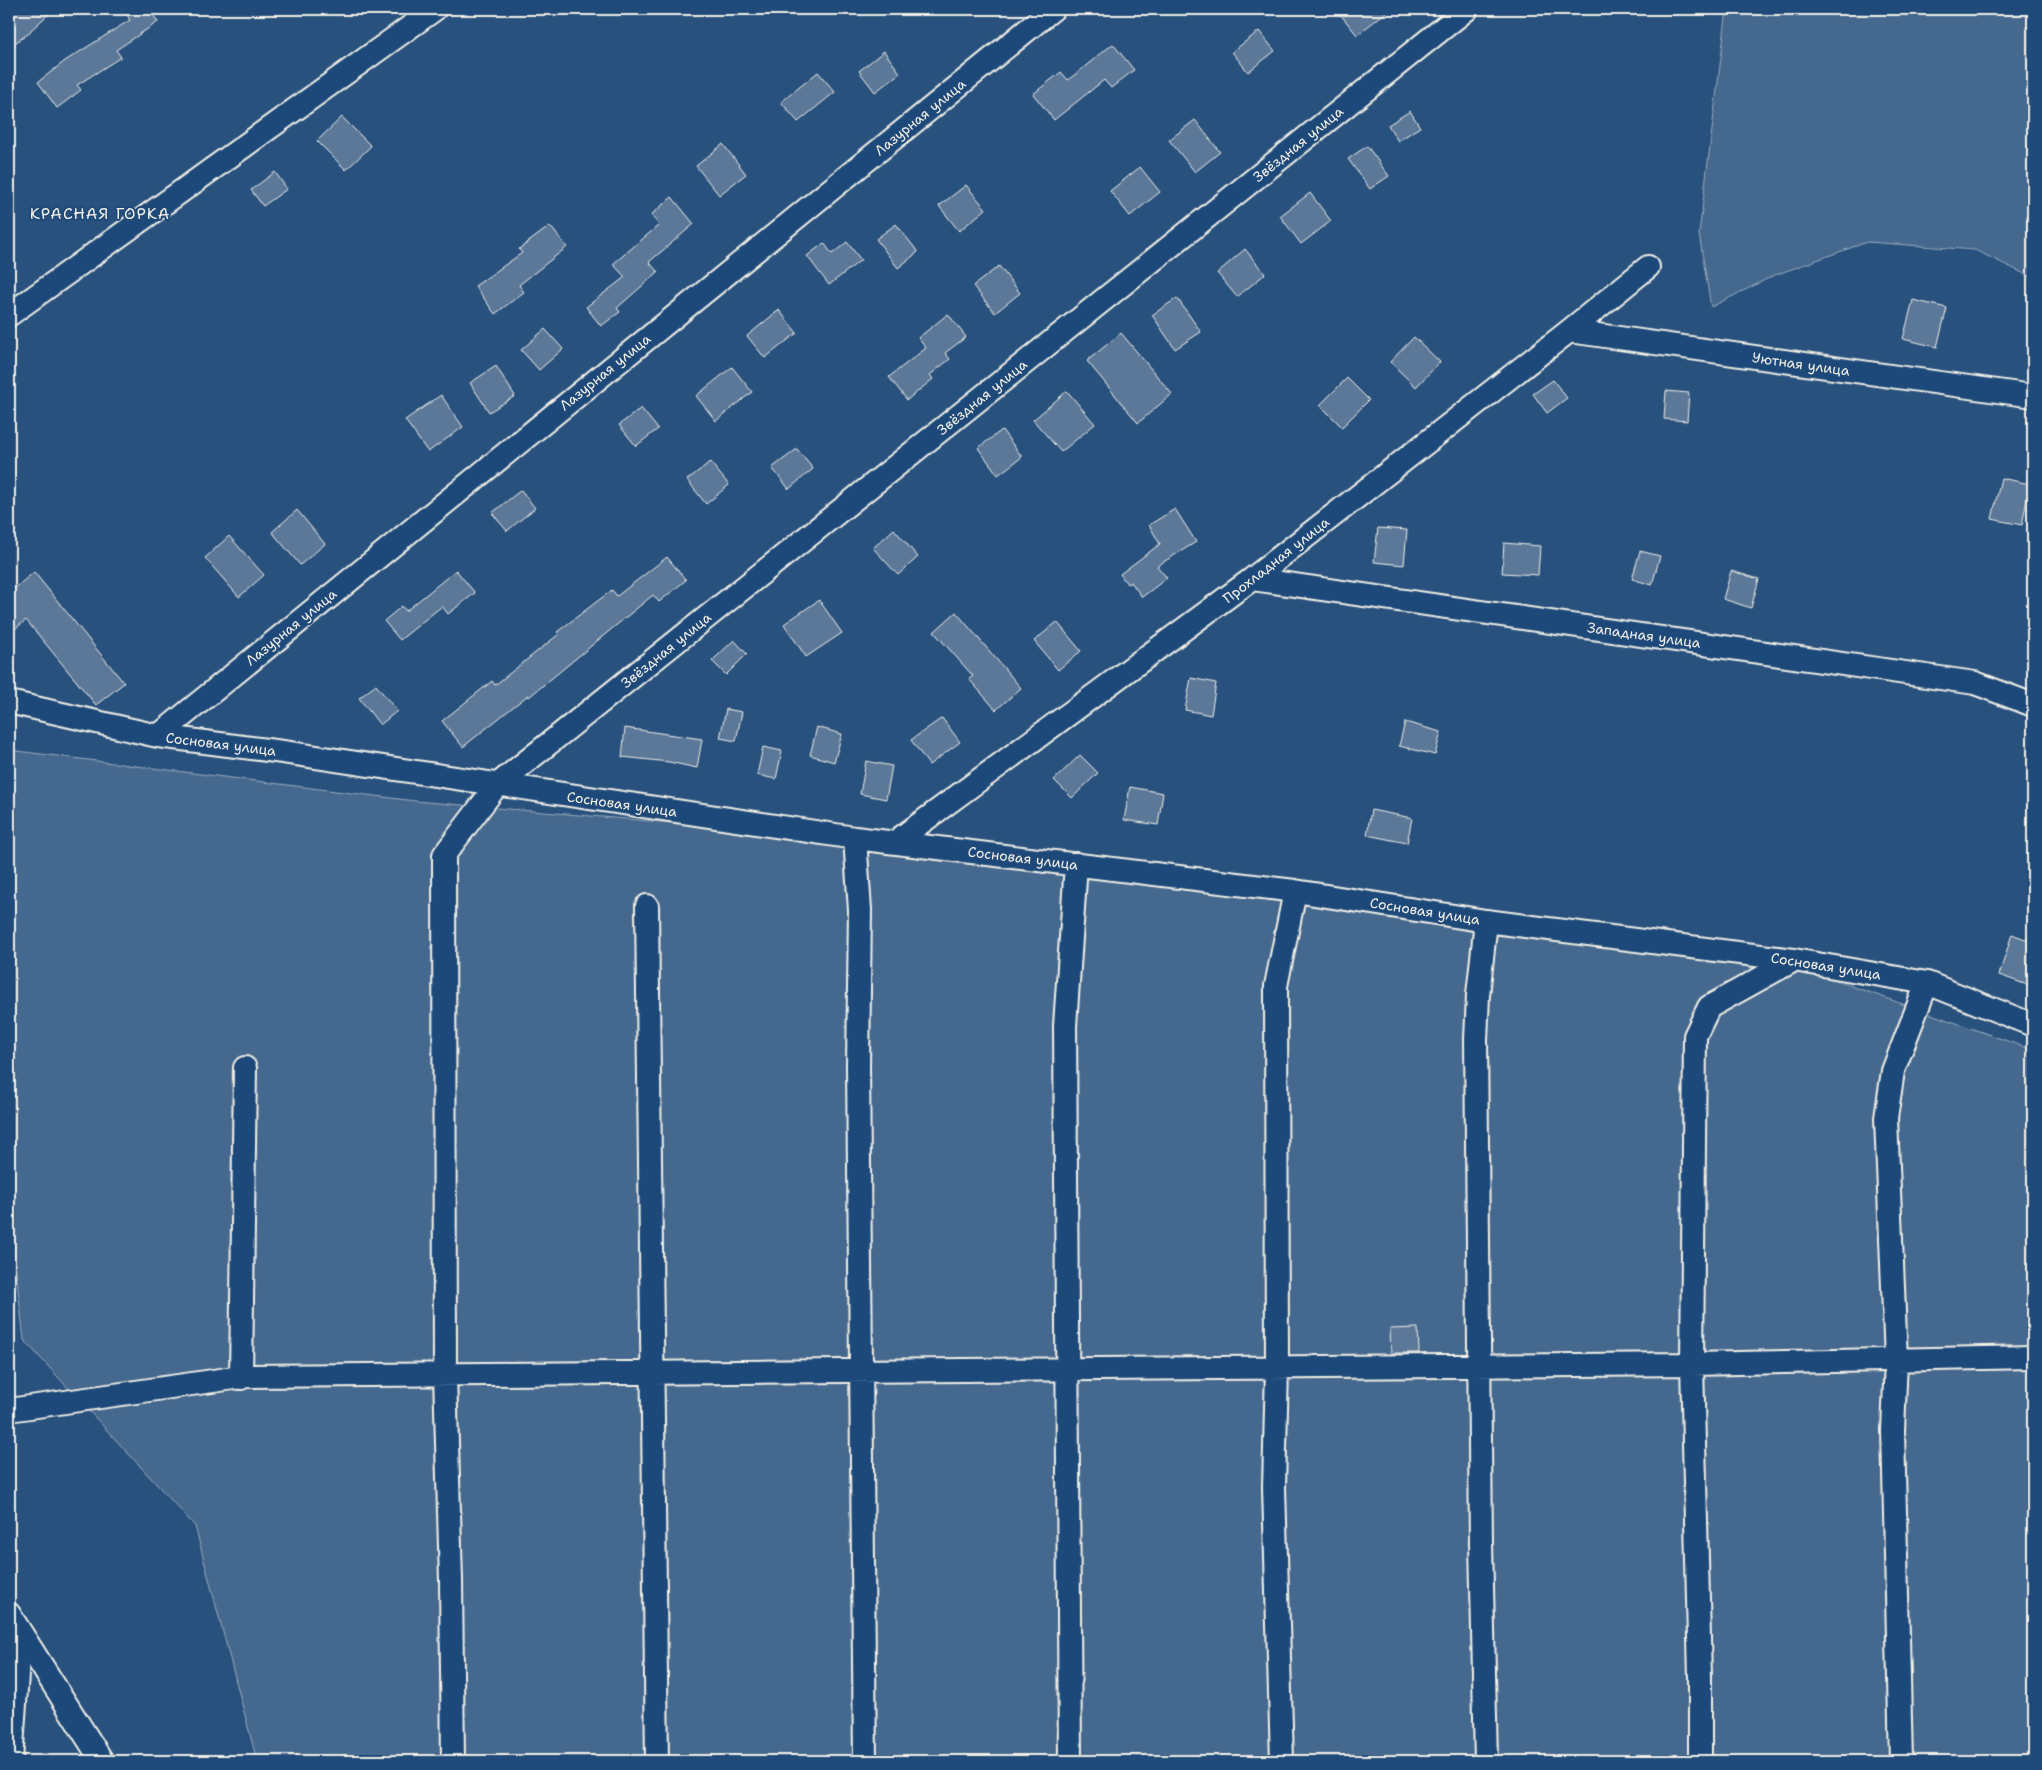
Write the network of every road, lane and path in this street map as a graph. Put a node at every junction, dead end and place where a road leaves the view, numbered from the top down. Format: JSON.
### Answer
{"nodes":[{"id":1,"x":435,"y":9,"type":"edge"},
{"id":2,"x":1053,"y":9,"type":"edge"},
{"id":3,"x":1467,"y":9,"type":"edge"},
{"id":4,"x":1648,"y":267,"type":"dead end"},
{"id":5,"x":9,"y":315,"type":"edge"},
{"id":6,"x":1569,"y":331,"type":"junction"},
{"id":7,"x":2033,"y":396,"type":"edge"},
{"id":8,"x":1252,"y":579,"type":"junction"},
{"id":9,"x":9,"y":702,"type":"edge"},
{"id":10,"x":2033,"y":705,"type":"edge"},
{"id":11,"x":158,"y":736,"type":"junction"},
{"id":12,"x":497,"y":785,"type":"junction"},
{"id":13,"x":855,"y":838,"type":"junction"},
{"id":14,"x":895,"y":842,"type":"junction"},
{"id":15,"x":1076,"y":864,"type":"junction"},
{"id":16,"x":1295,"y":891,"type":"junction"},
{"id":17,"x":647,"y":906,"type":"dead end"},
{"id":18,"x":1486,"y":921,"type":"junction"},
{"id":19,"x":1794,"y":960,"type":"junction"},
{"id":20,"x":1928,"y":983,"type":"junction"},
{"id":21,"x":2033,"y":1025,"type":"edge"},
{"id":22,"x":245,"y":1068,"type":"dead end"},
{"id":23,"x":2033,"y":1357,"type":"edge"},
{"id":24,"x":1896,"y":1360,"type":"junction"},
{"id":25,"x":1692,"y":1364,"type":"junction"},
{"id":26,"x":1480,"y":1366,"type":"junction"},
{"id":27,"x":1276,"y":1368,"type":"junction"},
{"id":28,"x":1069,"y":1369,"type":"junction"},
{"id":29,"x":862,"y":1370,"type":"junction"},
{"id":30,"x":652,"y":1372,"type":"junction"},
{"id":31,"x":445,"y":1374,"type":"junction"},
{"id":32,"x":241,"y":1378,"type":"junction"},
{"id":33,"x":9,"y":1410,"type":"edge"},
{"id":34,"x":14,"y":1622,"type":"edge"},
{"id":35,"x":11,"y":1761,"type":"edge"},
{"id":36,"x":102,"y":1761,"type":"edge"},
{"id":37,"x":453,"y":1761,"type":"edge"},
{"id":38,"x":657,"y":1761,"type":"edge"},
{"id":39,"x":865,"y":1761,"type":"edge"},
{"id":40,"x":1070,"y":1761,"type":"edge"},
{"id":41,"x":1282,"y":1761,"type":"edge"},
{"id":42,"x":1486,"y":1761,"type":"edge"},
{"id":43,"x":1700,"y":1761,"type":"edge"},
{"id":44,"x":1901,"y":1761,"type":"edge"}],
"edges":[{"from":1,"to":5,"type":"street"},
{"from":2,"to":11,"type":"street","name":"Лазурная улица"},
{"from":3,"to":12,"type":"street","name":"Звёздная улица"},
{"from":4,"to":6,"type":"street","name":"Прохладная улица"},
{"from":6,"to":7,"type":"street","name":"Уютная улица"},
{"from":6,"to":8,"type":"street","name":"Прохладная улица"},
{"from":8,"to":10,"type":"street","name":"Западная улица"},
{"from":8,"to":14,"type":"street","name":"Прохладная улица"},
{"from":9,"to":11,"type":"street","name":"Сосновая улица"},
{"from":11,"to":12,"type":"street","name":"Сосновая улица"},
{"from":12,"to":13,"type":"street","name":"Сосновая улица"},
{"from":12,"to":31,"type":"street","name":"Звёздная улица"},
{"from":13,"to":14,"type":"street","name":"Сосновая улица"},
{"from":13,"to":29,"type":"street"},
{"from":14,"to":15,"type":"street","name":"Сосновая улица"},
{"from":15,"to":16,"type":"street","name":"Сосновая улица"},
{"from":15,"to":28,"type":"street"},
{"from":16,"to":18,"type":"street","name":"Сосновая улица"},
{"from":16,"to":27,"type":"street"},
{"from":17,"to":30,"type":"street"},
{"from":18,"to":19,"type":"street","name":"Сосновая улица"},
{"from":18,"to":26,"type":"street"},
{"from":19,"to":20,"type":"street","name":"Сосновая улица"},
{"from":19,"to":25,"type":"street"},
{"from":20,"to":21,"type":"street","name":"Сосновая улица"},
{"from":20,"to":24,"type":"street"},
{"from":22,"to":32,"type":"street"},
{"from":23,"to":24,"type":"street"},
{"from":24,"to":25,"type":"street"},
{"from":24,"to":44,"type":"street"},
{"from":25,"to":26,"type":"street"},
{"from":25,"to":43,"type":"street"},
{"from":26,"to":27,"type":"street"},
{"from":26,"to":42,"type":"street"},
{"from":27,"to":28,"type":"street"},
{"from":27,"to":41,"type":"street"},
{"from":28,"to":29,"type":"street"},
{"from":28,"to":40,"type":"street"},
{"from":29,"to":30,"type":"street"},
{"from":29,"to":39,"type":"street"},
{"from":30,"to":31,"type":"street"},
{"from":30,"to":38,"type":"street"},
{"from":31,"to":32,"type":"street"},
{"from":31,"to":37,"type":"street","name":"Звёздная улица"},
{"from":32,"to":33,"type":"street"},
{"from":34,"to":35,"type":"street"},
{"from":34,"to":36,"type":"street"}]}
